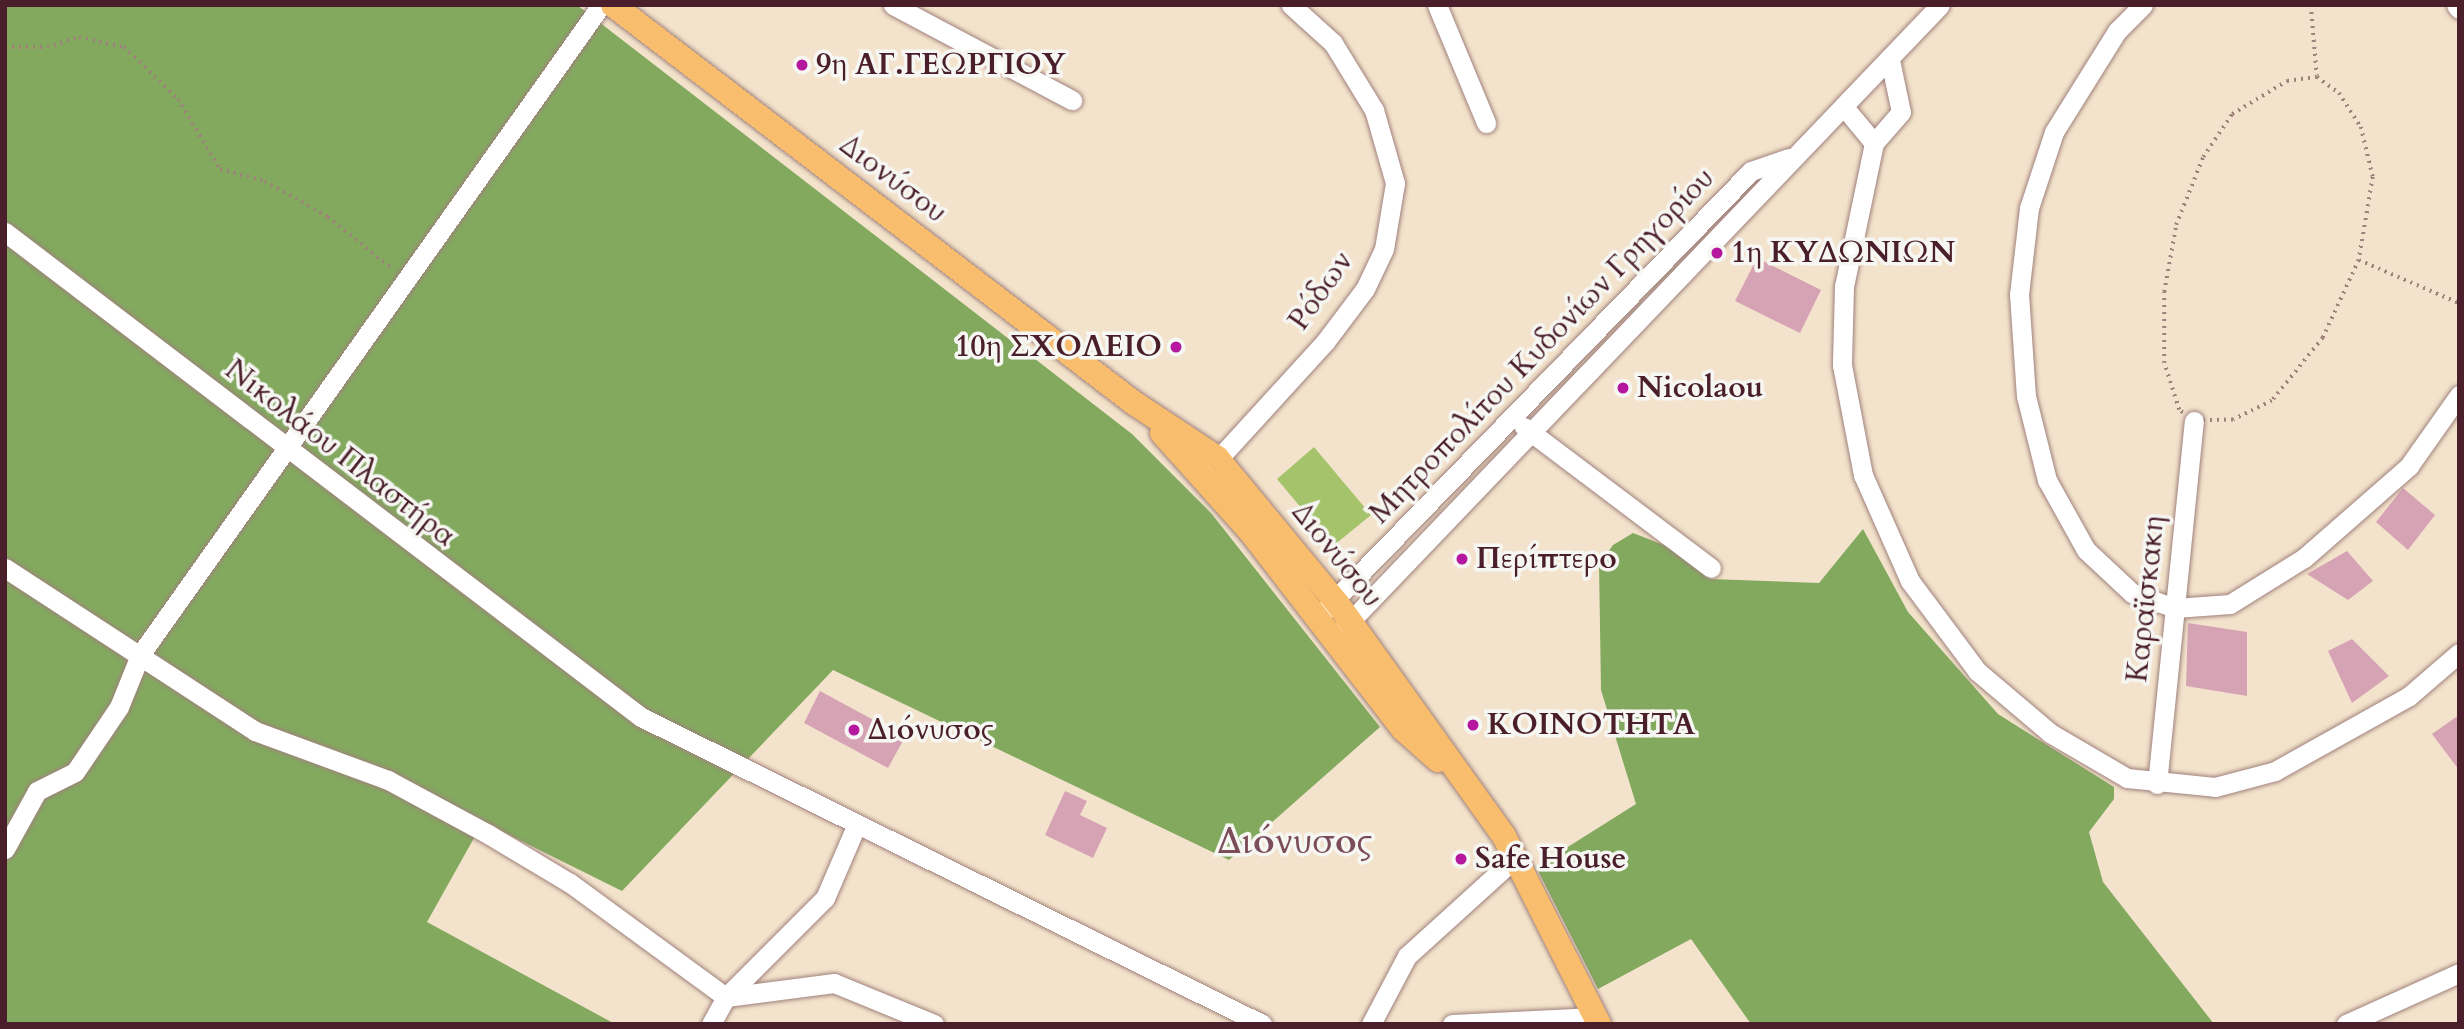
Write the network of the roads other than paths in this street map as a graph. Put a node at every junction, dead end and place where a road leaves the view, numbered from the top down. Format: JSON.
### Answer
{"nodes":[{"id":1,"x":601,"y":5,"type":"edge"},
{"id":2,"x":613,"y":5,"type":"edge"},
{"id":3,"x":893,"y":5,"type":"edge"},
{"id":4,"x":1291,"y":5,"type":"edge"},
{"id":5,"x":1437,"y":5,"type":"edge"},
{"id":6,"x":1940,"y":5,"type":"edge"},
{"id":7,"x":2143,"y":5,"type":"edge"},
{"id":8,"x":1889,"y":60,"type":"junction"},
{"id":9,"x":1072,"y":100,"type":"dead end"},
{"id":10,"x":1844,"y":107,"type":"junction"},
{"id":11,"x":1486,"y":123,"type":"dead end"},
{"id":12,"x":1874,"y":143,"type":"junction"},
{"id":13,"x":1789,"y":158,"type":"junction"},
{"id":14,"x":5,"y":232,"type":"edge"},
{"id":15,"x":2459,"y":395,"type":"edge"},
{"id":16,"x":1514,"y":418,"type":"junction"},
{"id":17,"x":2194,"y":421,"type":"road end"},
{"id":18,"x":1532,"y":435,"type":"junction"},
{"id":19,"x":287,"y":447,"type":"junction"},
{"id":20,"x":1210,"y":468,"type":"junction"},
{"id":21,"x":5,"y":568,"type":"edge"},
{"id":22,"x":1710,"y":568,"type":"dead end"},
{"id":23,"x":1337,"y":603,"type":"junction"},
{"id":24,"x":2175,"y":608,"type":"junction"},
{"id":25,"x":1352,"y":623,"type":"junction"},
{"id":26,"x":1324,"y":629,"type":"junction"},
{"id":27,"x":2459,"y":653,"type":"edge"},
{"id":28,"x":140,"y":655,"type":"junction"},
{"id":29,"x":1457,"y":777,"type":"junction"},
{"id":30,"x":2157,"y":784,"type":"junction"},
{"id":31,"x":856,"y":826,"type":"junction"},
{"id":32,"x":5,"y":849,"type":"edge"},
{"id":33,"x":1517,"y":857,"type":"junction"},
{"id":34,"x":2459,"y":973,"type":"edge"},
{"id":35,"x":726,"y":997,"type":"junction"},
{"id":36,"x":2385,"y":1015,"type":"edge"},
{"id":37,"x":1597,"y":1020,"type":"edge"},
{"id":38,"x":711,"y":1024,"type":"edge"},
{"id":39,"x":934,"y":1024,"type":"edge"},
{"id":40,"x":1262,"y":1024,"type":"edge"},
{"id":41,"x":1371,"y":1024,"type":"edge"},
{"id":42,"x":1452,"y":1024,"type":"edge"},
{"id":43,"x":2346,"y":1024,"type":"edge"}],
"edges":[{"from":1,"to":19,"type":"street"},
{"from":2,"to":20,"type":"main road","name":"Διονύσου"},
{"from":3,"to":9,"type":"street"},
{"from":4,"to":20,"type":"street","name":"Ρόδων"},
{"from":5,"to":11,"type":"street"},
{"from":6,"to":8,"type":"street","name":"Μητροπολίτου Κυδονίων Γρηγορίου"},
{"from":7,"to":24,"type":"street"},
{"from":8,"to":10,"type":"street","name":"Μητροπολίτου Κυδονίων Γρηγορίου"},
{"from":8,"to":12,"type":"street"},
{"from":10,"to":12,"type":"street"},
{"from":10,"to":13,"type":"street","name":"Μητροπολίτου Κυδονίων Γρηγορίου"},
{"from":12,"to":30,"type":"street"},
{"from":13,"to":16,"type":"street","name":"Μητροπολίτου Κυδονίων Γρηγορίου"},
{"from":13,"to":18,"type":"street","name":"Μητροπολίτου Κυδονίων Γρηγορίου"},
{"from":14,"to":19,"type":"street","name":"Νικολάου Πλαστήρα"},
{"from":15,"to":24,"type":"street"},
{"from":16,"to":18,"type":"street"},
{"from":16,"to":23,"type":"street","name":"Μητροπολίτου Κυδονίων Γρηγορίου"},
{"from":17,"to":24,"type":"street","name":"Καραϊσκακη"},
{"from":18,"to":22,"type":"street"},
{"from":18,"to":25,"type":"street","name":"Μητροπολίτου Κυδονίων Γρηγορίου"},
{"from":19,"to":28,"type":"street"},
{"from":19,"to":31,"type":"street","name":"Νικολάου Πλαστήρα"},
{"from":20,"to":23,"type":"main road","name":"Διονύσου"},
{"from":20,"to":26,"type":"main road","name":"Διονύσου"},
{"from":21,"to":28,"type":"street"},
{"from":23,"to":25,"type":"main road","name":"Διονύσου"},
{"from":23,"to":26,"type":"street","name":"Μητροπολίτου Κυδονίων Γρηγορίου"},
{"from":24,"to":30,"type":"street","name":"Καραϊσκακη"},
{"from":25,"to":26,"type":"street","name":"Μητροπολίτου Κυδονίων Γρηγορίου"},
{"from":25,"to":29,"type":"main road","name":"Διονύσου"},
{"from":26,"to":29,"type":"main road","name":"Διονύσου"},
{"from":27,"to":30,"type":"street"},
{"from":28,"to":32,"type":"street"},
{"from":28,"to":35,"type":"street"},
{"from":29,"to":33,"type":"main road","name":"Διονύσου"},
{"from":31,"to":35,"type":"street"},
{"from":31,"to":40,"type":"street","name":"Νικολάου Πλαστήρα"},
{"from":33,"to":37,"type":"main road","name":"Διονύσου"},
{"from":33,"to":41,"type":"street"},
{"from":34,"to":36,"type":"street"},
{"from":35,"to":38,"type":"street"},
{"from":35,"to":39,"type":"street"},
{"from":36,"to":43,"type":"street"},
{"from":37,"to":42,"type":"street"}]}
